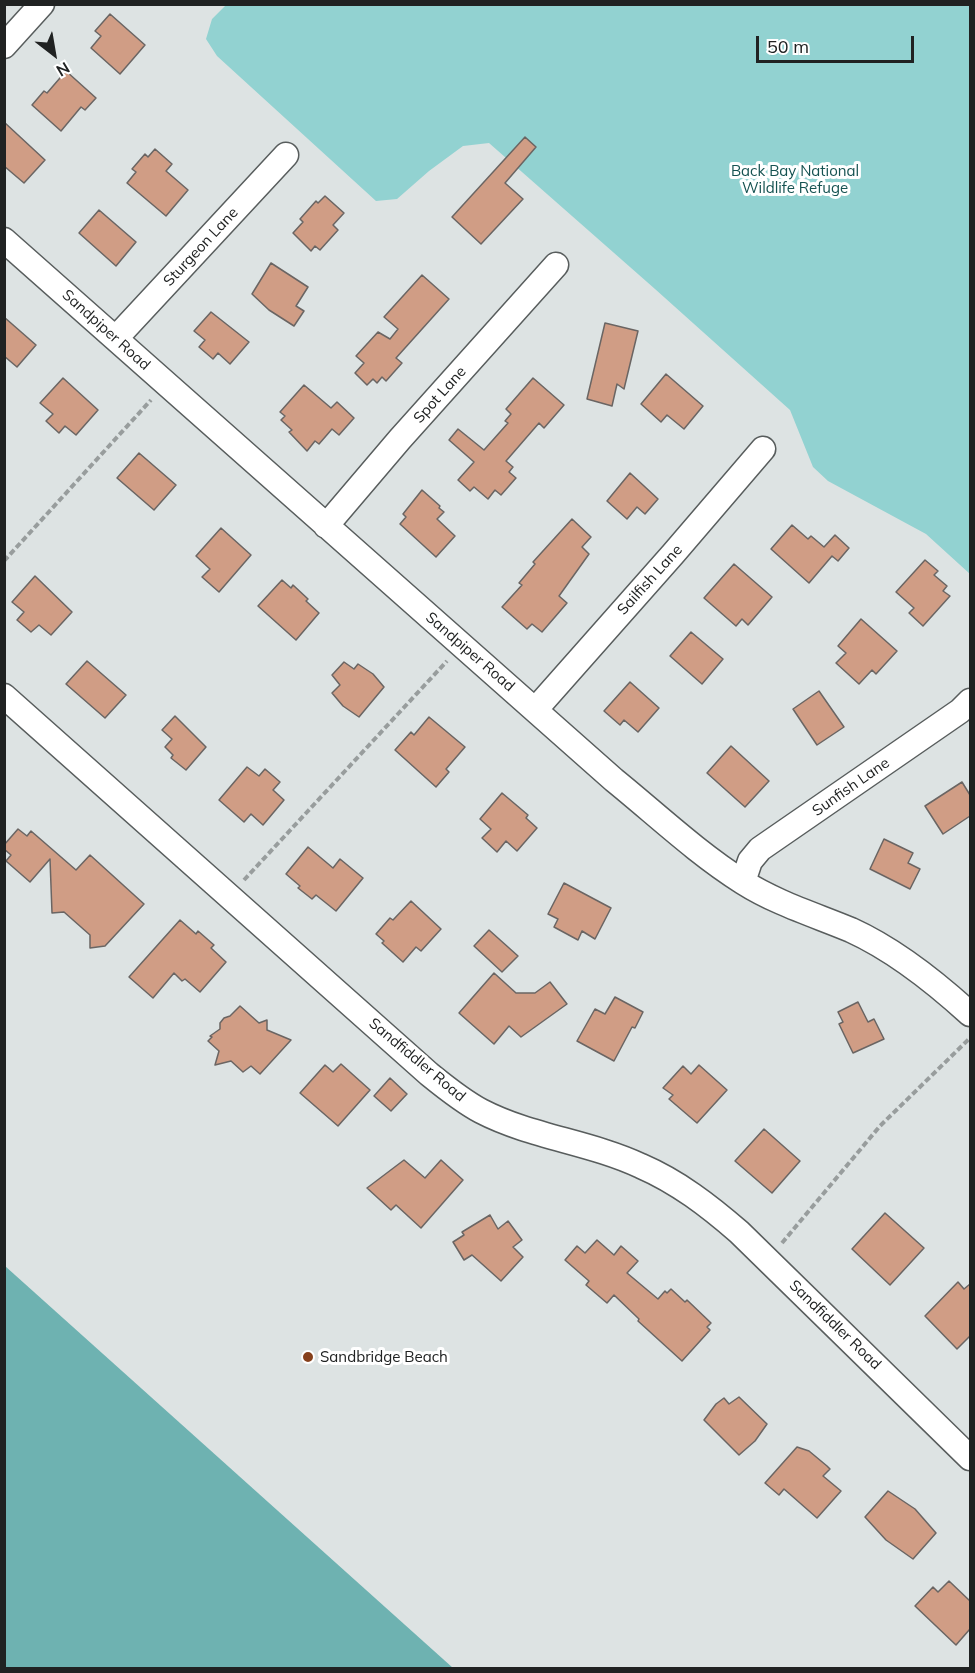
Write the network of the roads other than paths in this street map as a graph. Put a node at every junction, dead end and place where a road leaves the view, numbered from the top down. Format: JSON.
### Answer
{"nodes":[{"id":1,"x":42,"y":4,"type":"edge"},
{"id":2,"x":4,"y":46,"type":"edge"},
{"id":3,"x":286,"y":155,"type":"dead end"},
{"id":4,"x":4,"y":240,"type":"edge"},
{"id":5,"x":556,"y":265,"type":"dead end"},
{"id":6,"x":116,"y":338,"type":"junction"},
{"id":7,"x":763,"y":449,"type":"dead end"},
{"id":8,"x":326,"y":526,"type":"junction"},
{"id":9,"x":4,"y":696,"type":"edge"},
{"id":10,"x":970,"y":701,"type":"edge"},
{"id":11,"x":535,"y":710,"type":"junction"},
{"id":12,"x":743,"y":882,"type":"junction"},
{"id":13,"x":970,"y":1014,"type":"edge"},
{"id":14,"x":970,"y":1458,"type":"edge"}],
"edges":[{"from":1,"to":2,"type":"street"},
{"from":3,"to":6,"type":"street","name":"Sturgeon Lane"},
{"from":4,"to":6,"type":"street","name":"Sandpiper Road"},
{"from":5,"to":8,"type":"street","name":"Spot Lane"},
{"from":6,"to":8,"type":"street","name":"Sandpiper Road"},
{"from":7,"to":11,"type":"street","name":"Sailfish Lane"},
{"from":8,"to":11,"type":"street","name":"Sandpiper Road"},
{"from":9,"to":14,"type":"street","name":"Sandfiddler Road"},
{"from":10,"to":12,"type":"street","name":"Sunfish Lane"},
{"from":11,"to":12,"type":"street","name":"Sandpiper Road"},
{"from":12,"to":13,"type":"street","name":"Sandpiper Road"}]}
